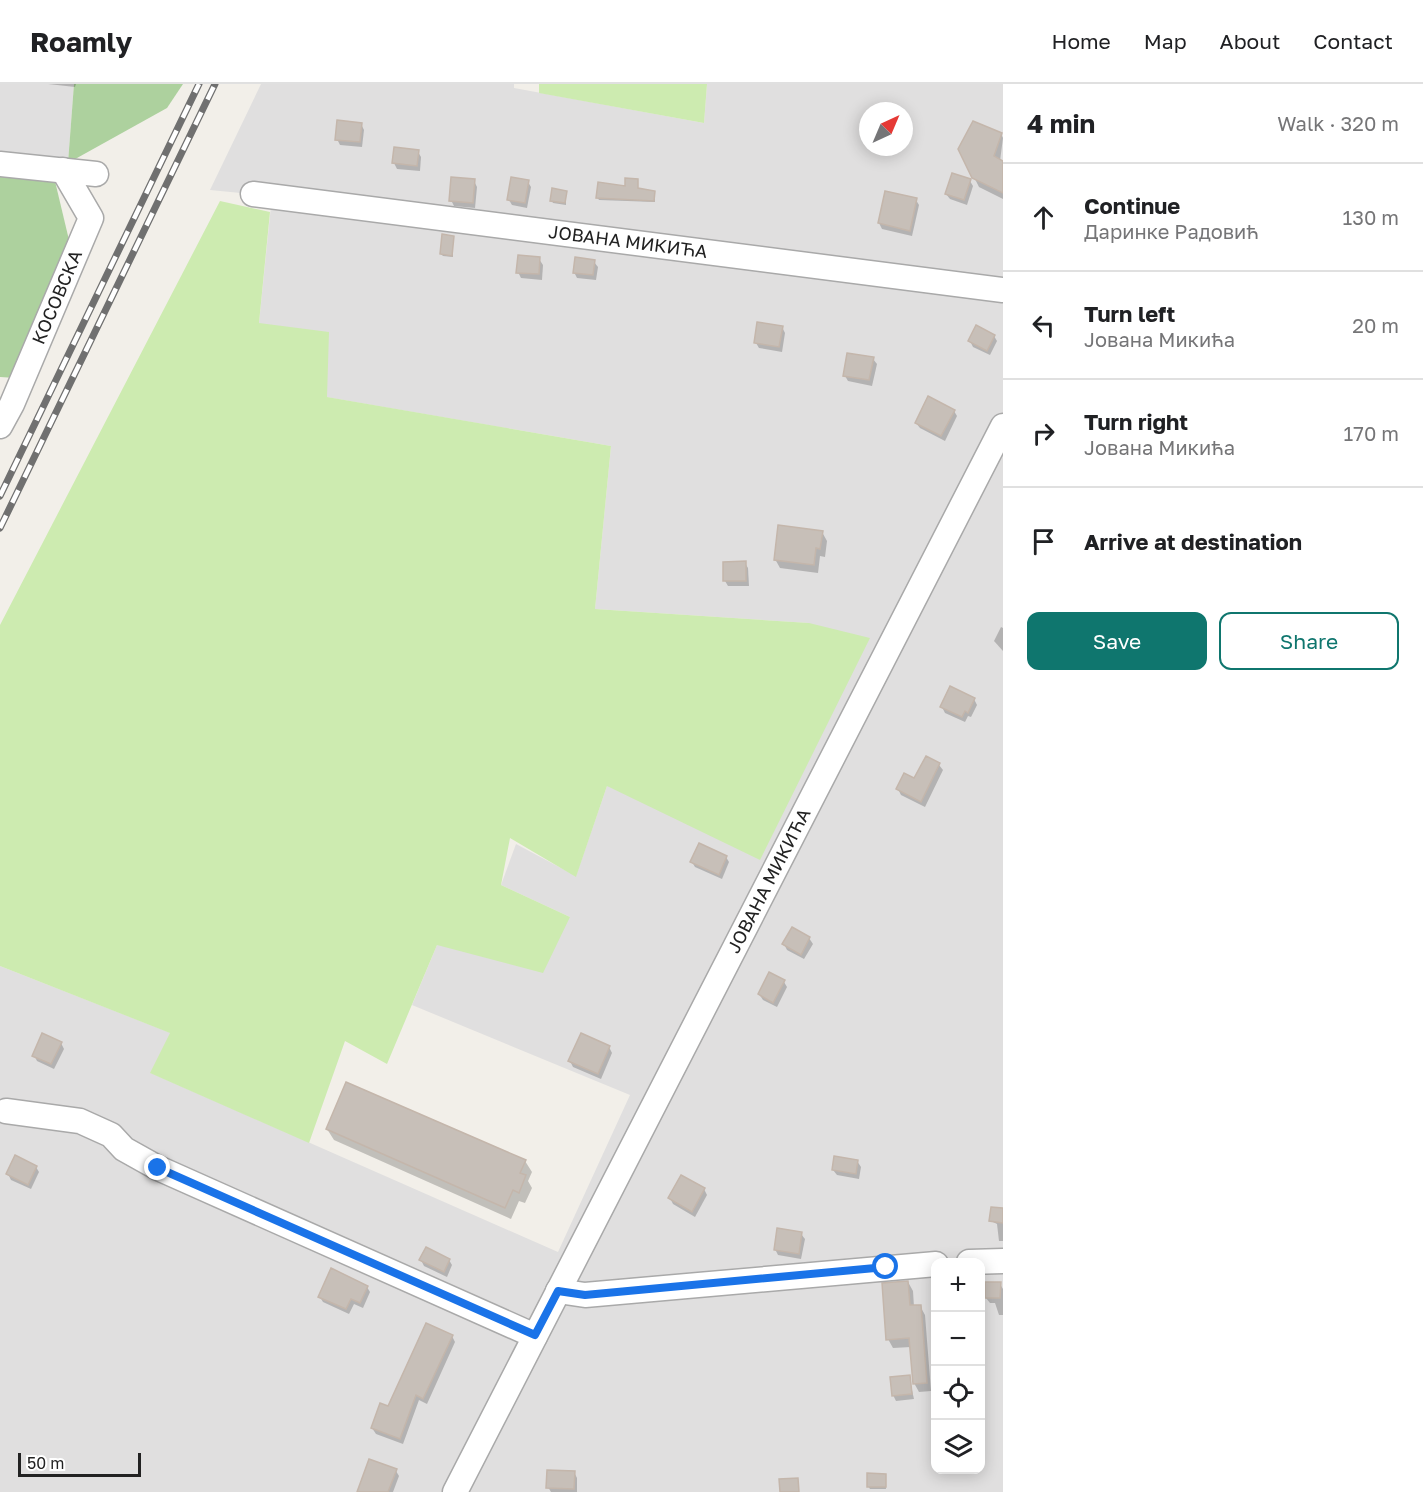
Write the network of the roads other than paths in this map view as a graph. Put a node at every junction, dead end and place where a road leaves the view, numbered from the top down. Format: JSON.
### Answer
{"nodes":[{"id":1,"x":0,"y":164,"type":"edge"},
{"id":2,"x":63,"y":170,"type":"junction"},
{"id":3,"x":96,"y":174,"type":"dead end"},
{"id":4,"x":253,"y":194,"type":"dead end"},
{"id":5,"x":1003,"y":290,"type":"edge"},
{"id":6,"x":0,"y":426,"type":"edge"},
{"id":7,"x":1003,"y":426,"type":"edge"},
{"id":8,"x":993,"y":462,"type":"edge"},
{"id":9,"x":6,"y":1111,"type":"dead end"},
{"id":10,"x":1003,"y":1261,"type":"edge"},
{"id":11,"x":985,"y":1262,"type":"edge"},
{"id":12,"x":931,"y":1264,"type":"edge"},
{"id":13,"x":558,"y":1291,"type":"junction"},
{"id":14,"x":535,"y":1335,"type":"junction"},
{"id":15,"x":455,"y":1492,"type":"edge"}],
"edges":[{"from":1,"to":2,"type":"street"},
{"from":2,"to":3,"type":"street"},
{"from":2,"to":6,"type":"street","name":"КОСОВСКА"},
{"from":4,"to":5,"type":"street","name":"ЈОВАНА МИКИЋА"},
{"from":7,"to":8,"type":"street","name":"ЈОВАНА МИКИЋА"},
{"from":8,"to":13,"type":"street","name":"ЈОВАНА МИКИЋА"},
{"from":9,"to":14,"type":"street"},
{"from":10,"to":11,"type":"street"},
{"from":12,"to":13,"type":"street"},
{"from":13,"to":14,"type":"street","name":"ЈОВАНА МИКИЋА"},
{"from":14,"to":15,"type":"street","name":"ЈОВАНА МИКИЋА"}]}
